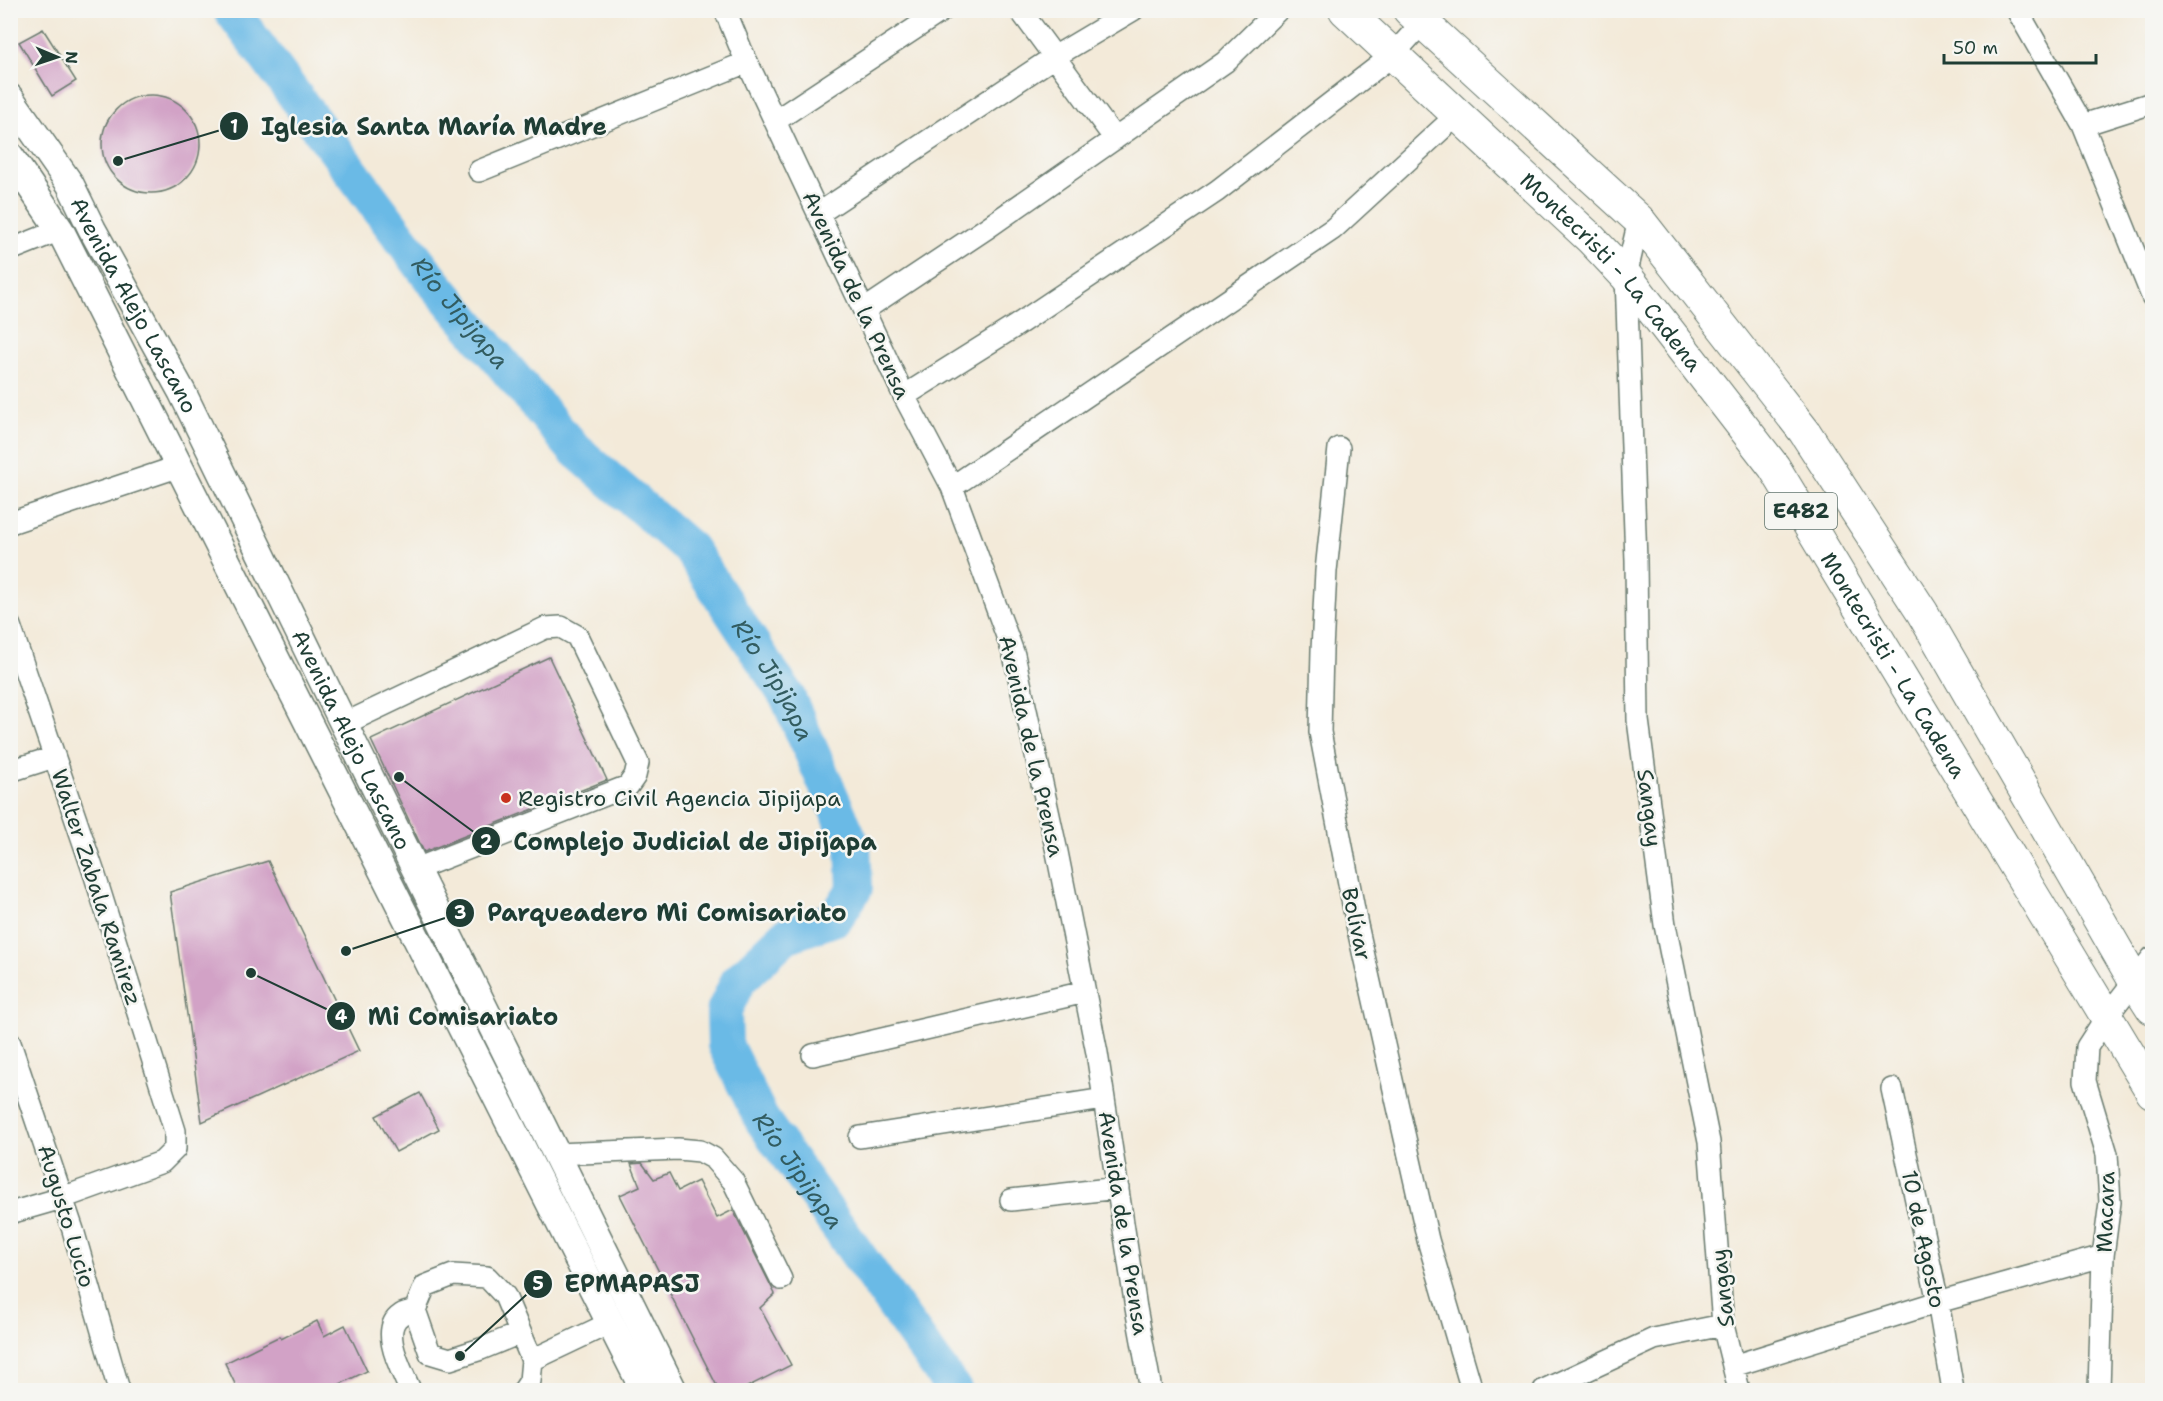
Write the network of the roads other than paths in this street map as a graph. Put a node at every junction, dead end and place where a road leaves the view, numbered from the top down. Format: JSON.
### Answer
{"nodes":[{"id":1,"x":725,"y":10,"type":"edge"},
{"id":2,"x":943,"y":10,"type":"edge"},
{"id":3,"x":1020,"y":10,"type":"edge"},
{"id":4,"x":1133,"y":10,"type":"edge"},
{"id":5,"x":1278,"y":10,"type":"edge"},
{"id":6,"x":1345,"y":10,"type":"edge"},
{"id":7,"x":2017,"y":10,"type":"edge"},
{"id":8,"x":1416,"y":17,"type":"edge"},
{"id":9,"x":1394,"y":55,"type":"junction"},
{"id":10,"x":1054,"y":57,"type":"junction"},
{"id":11,"x":747,"y":62,"type":"junction"},
{"id":12,"x":10,"y":98,"type":"edge"},
{"id":13,"x":2152,"y":103,"type":"edge"},
{"id":14,"x":1458,"y":115,"type":"junction"},
{"id":15,"x":775,"y":121,"type":"junction"},
{"id":16,"x":2083,"y":125,"type":"junction"},
{"id":17,"x":1115,"y":139,"type":"junction"},
{"id":18,"x":10,"y":156,"type":"edge"},
{"id":19,"x":479,"y":171,"type":"dead end"},
{"id":20,"x":818,"y":214,"type":"junction"},
{"id":21,"x":1639,"y":220,"type":"junction"},
{"id":22,"x":60,"y":230,"type":"junction"},
{"id":23,"x":2144,"y":247,"type":"edge"},
{"id":24,"x":10,"y":250,"type":"edge"},
{"id":25,"x":1626,"y":276,"type":"junction"},
{"id":26,"x":2152,"y":296,"type":"edge"},
{"id":27,"x":864,"y":310,"type":"junction"},
{"id":28,"x":904,"y":396,"type":"junction"},
{"id":29,"x":1339,"y":448,"type":"dead end"},
{"id":30,"x":177,"y":466,"type":"junction"},
{"id":31,"x":952,"y":486,"type":"junction"},
{"id":32,"x":10,"y":523,"type":"edge"},
{"id":33,"x":10,"y":626,"type":"edge"},
{"id":34,"x":344,"y":724,"type":"junction"},
{"id":35,"x":54,"y":757,"type":"junction"},
{"id":36,"x":10,"y":771,"type":"edge"},
{"id":37,"x":416,"y":869,"type":"junction"},
{"id":38,"x":2144,"y":969,"type":"edge"},
{"id":39,"x":1085,"y":992,"type":"junction"},
{"id":40,"x":2152,"y":1008,"type":"edge"},
{"id":41,"x":2107,"y":1016,"type":"junction"},
{"id":42,"x":10,"y":1044,"type":"edge"},
{"id":43,"x":813,"y":1055,"type":"dead end"},
{"id":44,"x":1892,"y":1089,"type":"dead end"},
{"id":45,"x":2152,"y":1092,"type":"edge"},
{"id":46,"x":1104,"y":1099,"type":"junction"},
{"id":47,"x":860,"y":1137,"type":"dead end"},
{"id":48,"x":556,"y":1154,"type":"junction"},
{"id":49,"x":1118,"y":1188,"type":"junction"},
{"id":50,"x":62,"y":1198,"type":"junction"},
{"id":51,"x":1011,"y":1200,"type":"dead end"},
{"id":52,"x":10,"y":1213,"type":"edge"},
{"id":53,"x":2103,"y":1256,"type":"junction"},
{"id":54,"x":781,"y":1279,"type":"dead end"},
{"id":55,"x":1938,"y":1302,"type":"junction"},
{"id":56,"x":415,"y":1310,"type":"junction"},
{"id":57,"x":610,"y":1323,"type":"junction"},
{"id":58,"x":1723,"y":1325,"type":"junction"},
{"id":59,"x":520,"y":1333,"type":"junction"},
{"id":60,"x":532,"y":1360,"type":"junction"},
{"id":61,"x":1733,"y":1366,"type":"junction"},
{"id":62,"x":119,"y":1390,"type":"edge"},
{"id":63,"x":410,"y":1390,"type":"edge"},
{"id":64,"x":524,"y":1390,"type":"edge"},
{"id":65,"x":644,"y":1390,"type":"edge"},
{"id":66,"x":673,"y":1390,"type":"edge"},
{"id":67,"x":1151,"y":1390,"type":"edge"},
{"id":68,"x":1472,"y":1390,"type":"edge"},
{"id":69,"x":1544,"y":1390,"type":"edge"},
{"id":70,"x":1739,"y":1390,"type":"edge"},
{"id":71,"x":1953,"y":1390,"type":"edge"},
{"id":72,"x":2099,"y":1390,"type":"edge"}],
"edges":[{"from":1,"to":11,"type":"street","name":"Avenida de la Prensa"},
{"from":2,"to":15,"type":"street"},
{"from":3,"to":10,"type":"street"},
{"from":4,"to":10,"type":"street"},
{"from":5,"to":17,"type":"street"},
{"from":6,"to":9,"type":"highway","name":"Montecristi - La Cadena","number":"E482"},
{"from":7,"to":16,"type":"street"},
{"from":8,"to":9,"type":"street"},
{"from":8,"to":21,"type":"highway","name":"Montecristi - La Cadena","number":"E482"},
{"from":9,"to":14,"type":"highway","name":"Montecristi - La Cadena","number":"E482"},
{"from":9,"to":28,"type":"street"},
{"from":10,"to":17,"type":"street"},
{"from":10,"to":20,"type":"street"},
{"from":11,"to":15,"type":"street","name":"Avenida de la Prensa"},
{"from":11,"to":19,"type":"street"},
{"from":12,"to":34,"type":"main road","name":"Avenida Alejo Lascano"},
{"from":13,"to":16,"type":"street"},
{"from":14,"to":25,"type":"highway","name":"Montecristi - La Cadena","number":"E482"},
{"from":14,"to":31,"type":"street"},
{"from":15,"to":20,"type":"street","name":"Avenida de la Prensa"},
{"from":16,"to":23,"type":"street"},
{"from":17,"to":27,"type":"street"},
{"from":18,"to":22,"type":"main road","name":"Avenida Alejo Lascano"},
{"from":20,"to":27,"type":"street","name":"Avenida de la Prensa"},
{"from":21,"to":25,"type":"street","name":"Sangay"},
{"from":21,"to":38,"type":"highway","name":"Montecristi - La Cadena","number":"E482"},
{"from":22,"to":24,"type":"street"},
{"from":22,"to":30,"type":"main road","name":"Avenida Alejo Lascano"},
{"from":23,"to":26,"type":"street"},
{"from":25,"to":41,"type":"highway","name":"Montecristi - La Cadena","number":"E482"},
{"from":25,"to":58,"type":"street","name":"Sangay"},
{"from":27,"to":28,"type":"street","name":"Avenida de la Prensa"},
{"from":28,"to":31,"type":"street","name":"Avenida de la Prensa"},
{"from":29,"to":68,"type":"street","name":"Bolívar"},
{"from":30,"to":32,"type":"street"},
{"from":30,"to":57,"type":"main road","name":"Avenida Alejo Lascano"},
{"from":31,"to":39,"type":"street","name":"Avenida de la Prensa"},
{"from":33,"to":35,"type":"street","name":"Walter Zabala Ramirez"},
{"from":34,"to":37,"type":"main road","name":"Avenida Alejo Lascano"},
{"from":34,"to":37,"type":"street"},
{"from":35,"to":36,"type":"street"},
{"from":35,"to":50,"type":"street","name":"Walter Zabala Ramirez"},
{"from":37,"to":48,"type":"main road","name":"Avenida Alejo Lascano"},
{"from":38,"to":40,"type":"highway","name":"Montecristi - La Cadena","number":"E482"},
{"from":38,"to":41,"type":"street","name":"Macara"},
{"from":39,"to":43,"type":"street"},
{"from":39,"to":46,"type":"street","name":"Avenida de la Prensa"},
{"from":41,"to":45,"type":"highway","name":"Montecristi - La Cadena","number":"E482"},
{"from":41,"to":53,"type":"street","name":"Macara"},
{"from":42,"to":50,"type":"street","name":"Augusto Lucio"},
{"from":44,"to":55,"type":"street","name":"10 de Agosto"},
{"from":46,"to":47,"type":"street"},
{"from":46,"to":49,"type":"street","name":"Avenida de la Prensa"},
{"from":48,"to":54,"type":"street"},
{"from":48,"to":66,"type":"main road","name":"Avenida Alejo Lascano"},
{"from":49,"to":51,"type":"street"},
{"from":49,"to":67,"type":"street","name":"Avenida de la Prensa"},
{"from":50,"to":52,"type":"street"},
{"from":50,"to":62,"type":"street","name":"Augusto Lucio"},
{"from":53,"to":55,"type":"street"},
{"from":53,"to":72,"type":"street","name":"Macara"},
{"from":55,"to":61,"type":"street"},
{"from":55,"to":71,"type":"street","name":"10 de Agosto"},
{"from":56,"to":59,"type":"street"},
{"from":56,"to":59,"type":"street"},
{"from":56,"to":63,"type":"street"},
{"from":57,"to":60,"type":"street"},
{"from":57,"to":65,"type":"main road","name":"Avenida Alejo Lascano"},
{"from":58,"to":61,"type":"street","name":"Sangay"},
{"from":58,"to":69,"type":"street"},
{"from":59,"to":60,"type":"street"},
{"from":60,"to":64,"type":"street"},
{"from":61,"to":70,"type":"street","name":"Sangay"}]}
